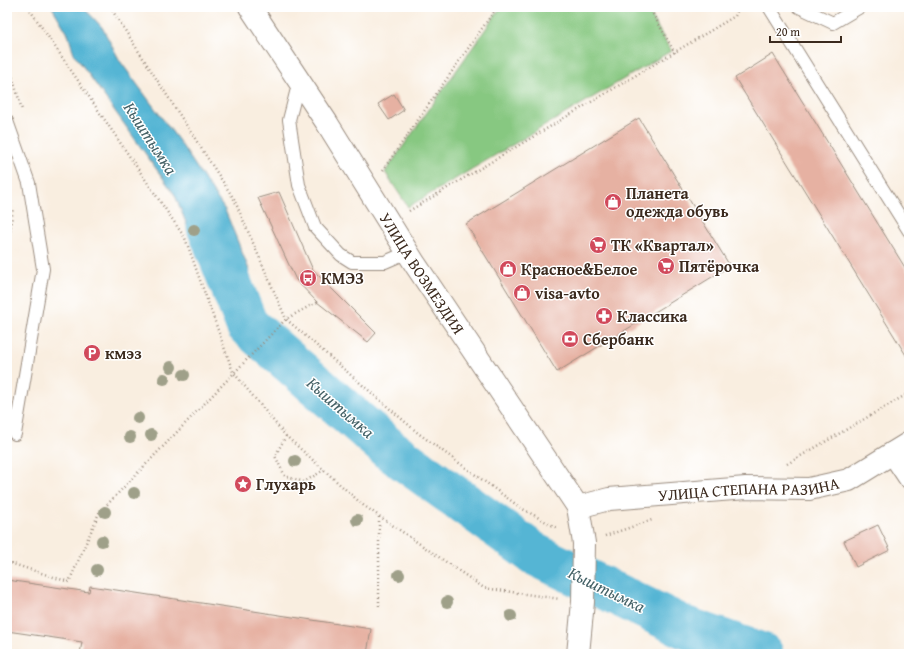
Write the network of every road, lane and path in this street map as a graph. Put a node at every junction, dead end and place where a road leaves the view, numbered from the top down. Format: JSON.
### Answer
{"nodes":[{"id":1,"x":28,"y":7,"type":"edge"},
{"id":2,"x":110,"y":7,"type":"edge"},
{"id":3,"x":250,"y":7,"type":"edge"},
{"id":4,"x":498,"y":7,"type":"edge"},
{"id":5,"x":649,"y":7,"type":"edge"},
{"id":6,"x":739,"y":7,"type":"edge"},
{"id":7,"x":769,"y":7,"type":"edge"},
{"id":8,"x":799,"y":7,"type":"edge"},
{"id":9,"x":860,"y":7,"type":"edge"},
{"id":10,"x":675,"y":53,"type":"junction"},
{"id":11,"x":299,"y":81,"type":"junction"},
{"id":12,"x":7,"y":121,"type":"edge"},
{"id":13,"x":382,"y":172,"type":"dead end"},
{"id":14,"x":390,"y":224,"type":"junction"},
{"id":15,"x":909,"y":231,"type":"edge"},
{"id":16,"x":408,"y":252,"type":"junction"},
{"id":17,"x":352,"y":262,"type":"junction"},
{"id":18,"x":329,"y":285,"type":"dead end"},
{"id":19,"x":317,"y":302,"type":"dead end"},
{"id":20,"x":286,"y":319,"type":"junction"},
{"id":21,"x":233,"y":372,"type":"junction"},
{"id":22,"x":15,"y":434,"type":"dead end"},
{"id":23,"x":286,"y":436,"type":"junction"},
{"id":24,"x":901,"y":448,"type":"edge"},
{"id":25,"x":324,"y":470,"type":"junction"},
{"id":26,"x":909,"y":477,"type":"edge"},
{"id":27,"x":578,"y":507,"type":"junction"},
{"id":28,"x":379,"y":516,"type":"junction"},
{"id":29,"x":584,"y":543,"type":"junction"},
{"id":30,"x":7,"y":562,"type":"edge"},
{"id":31,"x":583,"y":602,"type":"junction"},
{"id":32,"x":379,"y":608,"type":"dead end"},
{"id":33,"x":578,"y":654,"type":"edge"}],
"edges":[{"from":1,"to":21,"type":"path"},
{"from":2,"to":20,"type":"path"},
{"from":3,"to":11,"type":"street","name":"УЛИЦА ВОЗМЕЗДИЯ"},
{"from":4,"to":13,"type":"path"},
{"from":5,"to":10,"type":"path"},
{"from":6,"to":10,"type":"path"},
{"from":7,"to":15,"type":"lane"},
{"from":8,"to":9,"type":"lane"},
{"from":10,"to":14,"type":"path"},
{"from":11,"to":14,"type":"street","name":"УЛИЦА ВОЗМЕЗДИЯ"},
{"from":11,"to":17,"type":"lane"},
{"from":12,"to":22,"type":"lane"},
{"from":14,"to":16,"type":"street","name":"УЛИЦА ВОЗМЕЗДИЯ"},
{"from":16,"to":17,"type":"lane"},
{"from":16,"to":27,"type":"street","name":"УЛИЦА ВОЗМЕЗДИЯ"},
{"from":17,"to":18,"type":"path"},
{"from":19,"to":20,"type":"path"},
{"from":20,"to":21,"type":"path"},
{"from":20,"to":29,"type":"path"},
{"from":21,"to":23,"type":"path"},
{"from":21,"to":30,"type":"path"},
{"from":23,"to":25,"type":"path"},
{"from":23,"to":25,"type":"path"},
{"from":24,"to":26,"type":"street"},
{"from":24,"to":27,"type":"street","name":"УЛИЦА СТЕПАНА РАЗИНА"},
{"from":25,"to":28,"type":"path"},
{"from":27,"to":29,"type":"street","name":"УЛИЦА ВОЗМЕЗДИЯ"},
{"from":28,"to":31,"type":"path"},
{"from":28,"to":32,"type":"path"},
{"from":29,"to":31,"type":"street","name":"УЛИЦА ВОЗМЕЗДИЯ"},
{"from":31,"to":33,"type":"street","name":"УЛИЦА ВОЗМЕЗДИЯ"}]}
